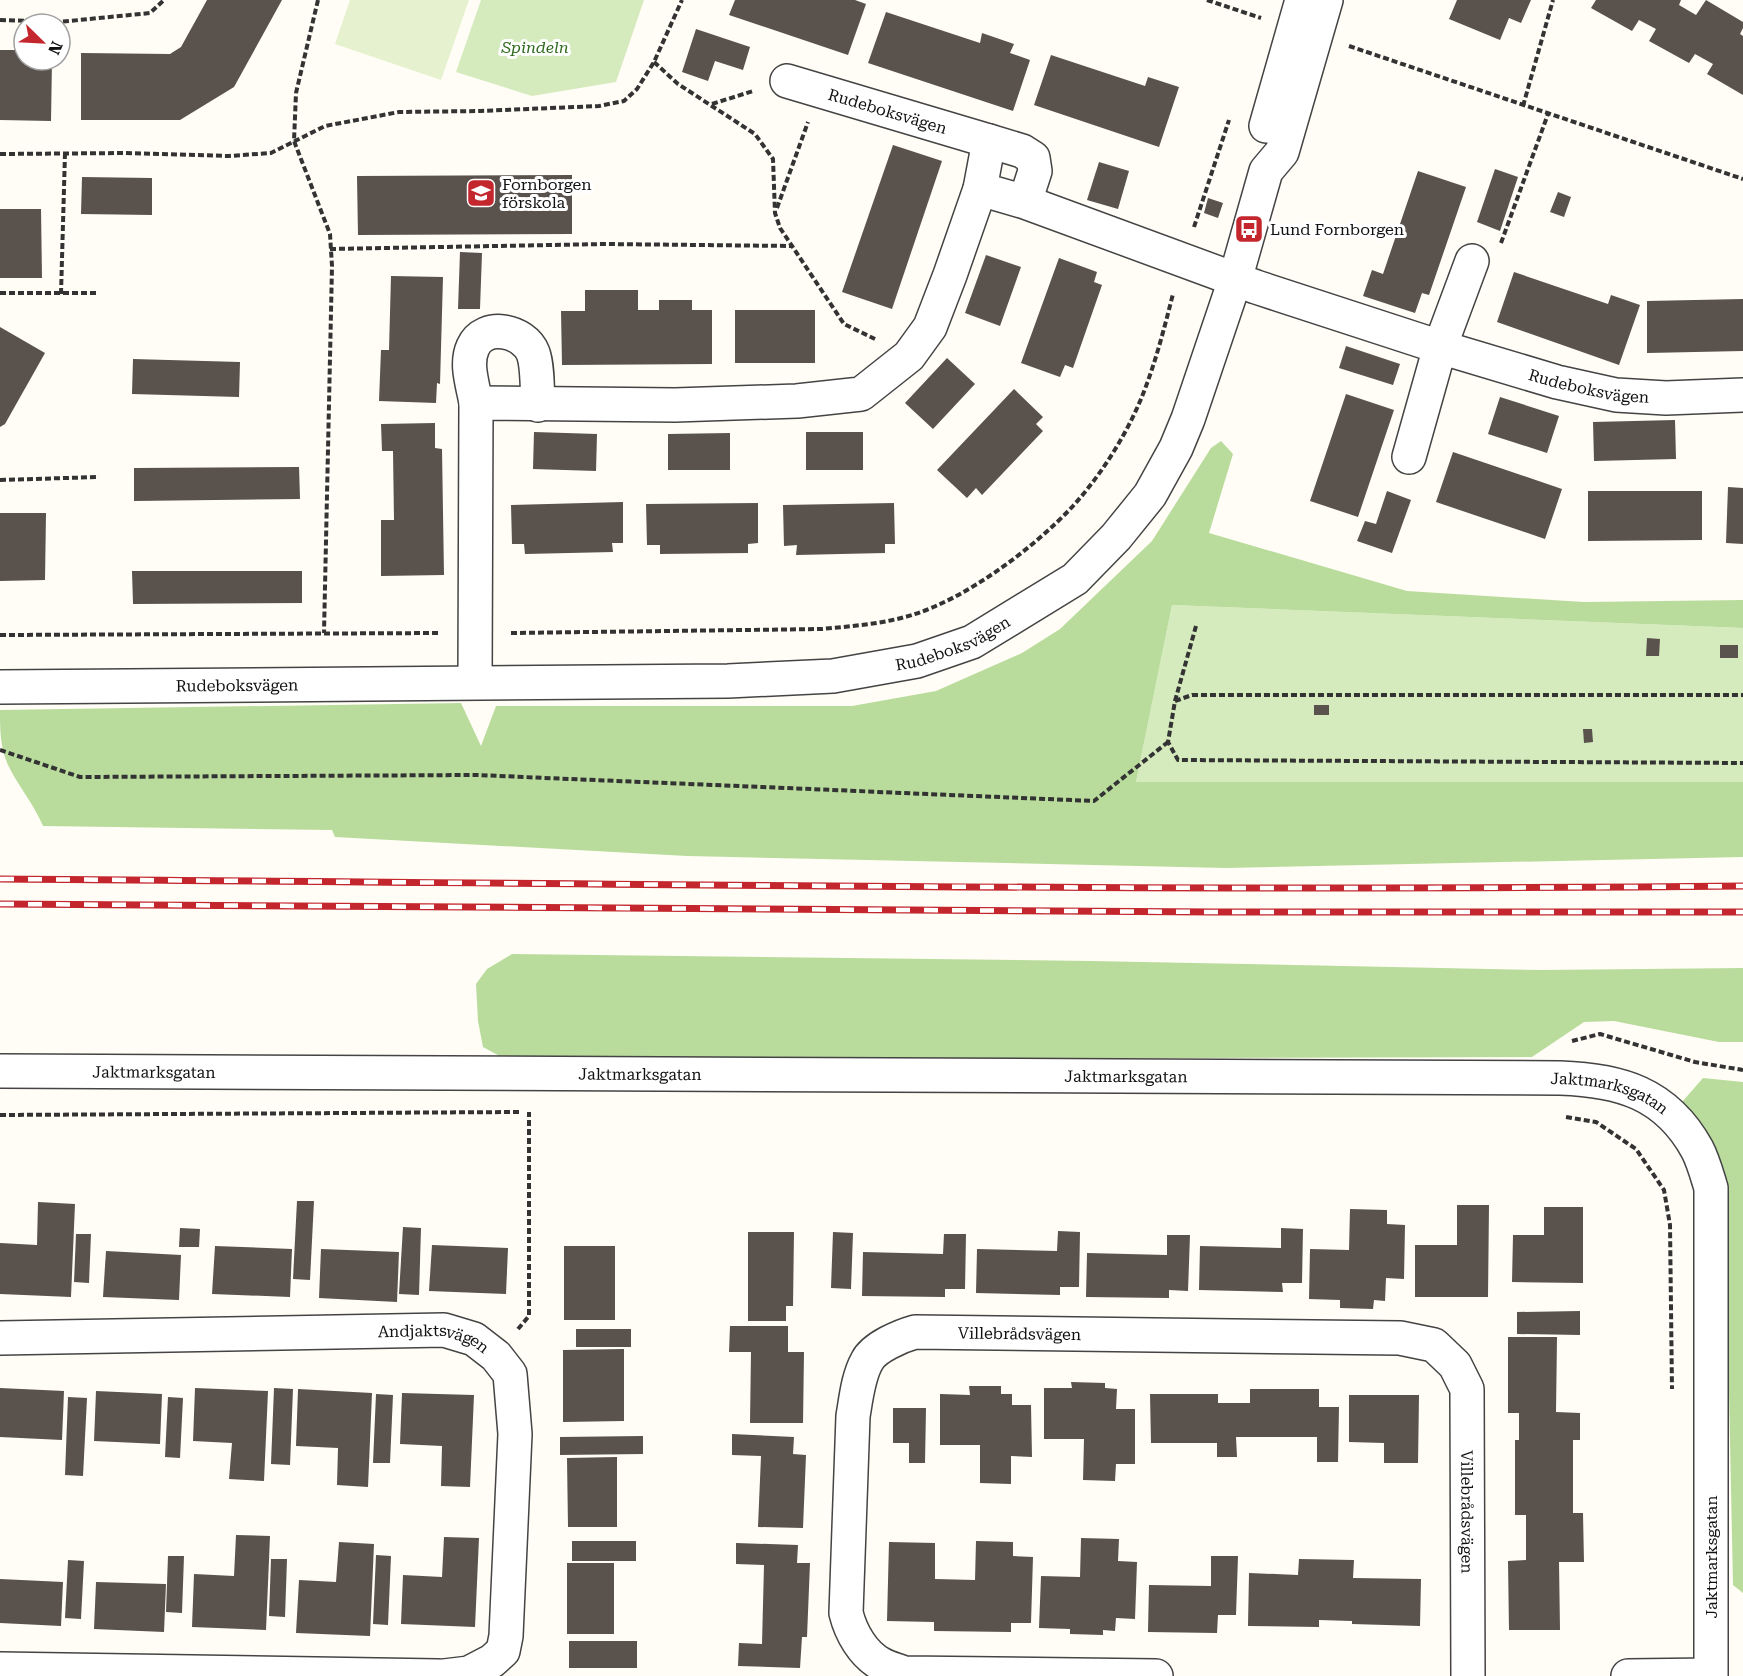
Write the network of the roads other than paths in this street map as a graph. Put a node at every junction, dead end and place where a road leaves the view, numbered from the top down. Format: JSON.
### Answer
{"nodes":[{"id":1,"x":1302,"y":0,"type":"edge"},
{"id":2,"x":1326,"y":0,"type":"edge"},
{"id":3,"x":787,"y":81,"type":"road end"},
{"id":4,"x":990,"y":141,"type":"junction"},
{"id":5,"x":1266,"y":171,"type":"junction"},
{"id":6,"x":980,"y":189,"type":"junction"},
{"id":7,"x":1025,"y":202,"type":"junction"},
{"id":8,"x":1472,"y":261,"type":"road end"},
{"id":9,"x":1235,"y":280,"type":"junction"},
{"id":10,"x":1440,"y":347,"type":"junction"},
{"id":11,"x":1743,"y":395,"type":"edge"},
{"id":12,"x":476,"y":403,"type":"junction"},
{"id":13,"x":538,"y":405,"type":"junction"},
{"id":14,"x":1409,"y":457,"type":"dead end"},
{"id":15,"x":475,"y":682,"type":"junction"},
{"id":16,"x":0,"y":687,"type":"edge"},
{"id":17,"x":0,"y":1071,"type":"edge"},
{"id":18,"x":0,"y":1338,"type":"edge"},
{"id":19,"x":0,"y":1669,"type":"edge"},
{"id":20,"x":1711,"y":1675,"type":"edge"},
{"id":21,"x":438,"y":1676,"type":"edge"},
{"id":22,"x":444,"y":1676,"type":"edge"},
{"id":23,"x":1156,"y":1676,"type":"edge"},
{"id":24,"x":1468,"y":1676,"type":"edge"},
{"id":25,"x":1628,"y":1676,"type":"edge"}],
"edges":[{"from":1,"to":5,"type":"street","name":"Rudeboksvägen"},
{"from":2,"to":5,"type":"street","name":"Rudeboksvägen"},
{"from":3,"to":4,"type":"street","name":"Rudeboksvägen"},
{"from":4,"to":6,"type":"street"},
{"from":4,"to":7,"type":"street","name":"Rudeboksvägen"},
{"from":5,"to":9,"type":"street","name":"Rudeboksvägen"},
{"from":6,"to":7,"type":"street","name":"Rudeboksvägen"},
{"from":6,"to":13,"type":"street"},
{"from":7,"to":9,"type":"street","name":"Rudeboksvägen"},
{"from":8,"to":10,"type":"street"},
{"from":9,"to":10,"type":"street","name":"Rudeboksvägen"},
{"from":9,"to":15,"type":"street","name":"Rudeboksvägen"},
{"from":10,"to":11,"type":"street","name":"Rudeboksvägen"},
{"from":10,"to":14,"type":"street"},
{"from":12,"to":13,"type":"street"},
{"from":12,"to":13,"type":"street"},
{"from":12,"to":15,"type":"street"},
{"from":15,"to":16,"type":"street","name":"Rudeboksvägen"},
{"from":17,"to":20,"type":"street","name":"Jaktmarksgatan"},
{"from":18,"to":22,"type":"street","name":"Andjaktsvägen"},
{"from":19,"to":21,"type":"street"},
{"from":20,"to":25,"type":"street"},
{"from":23,"to":24,"type":"street","name":"Villebrådsvägen"}]}
